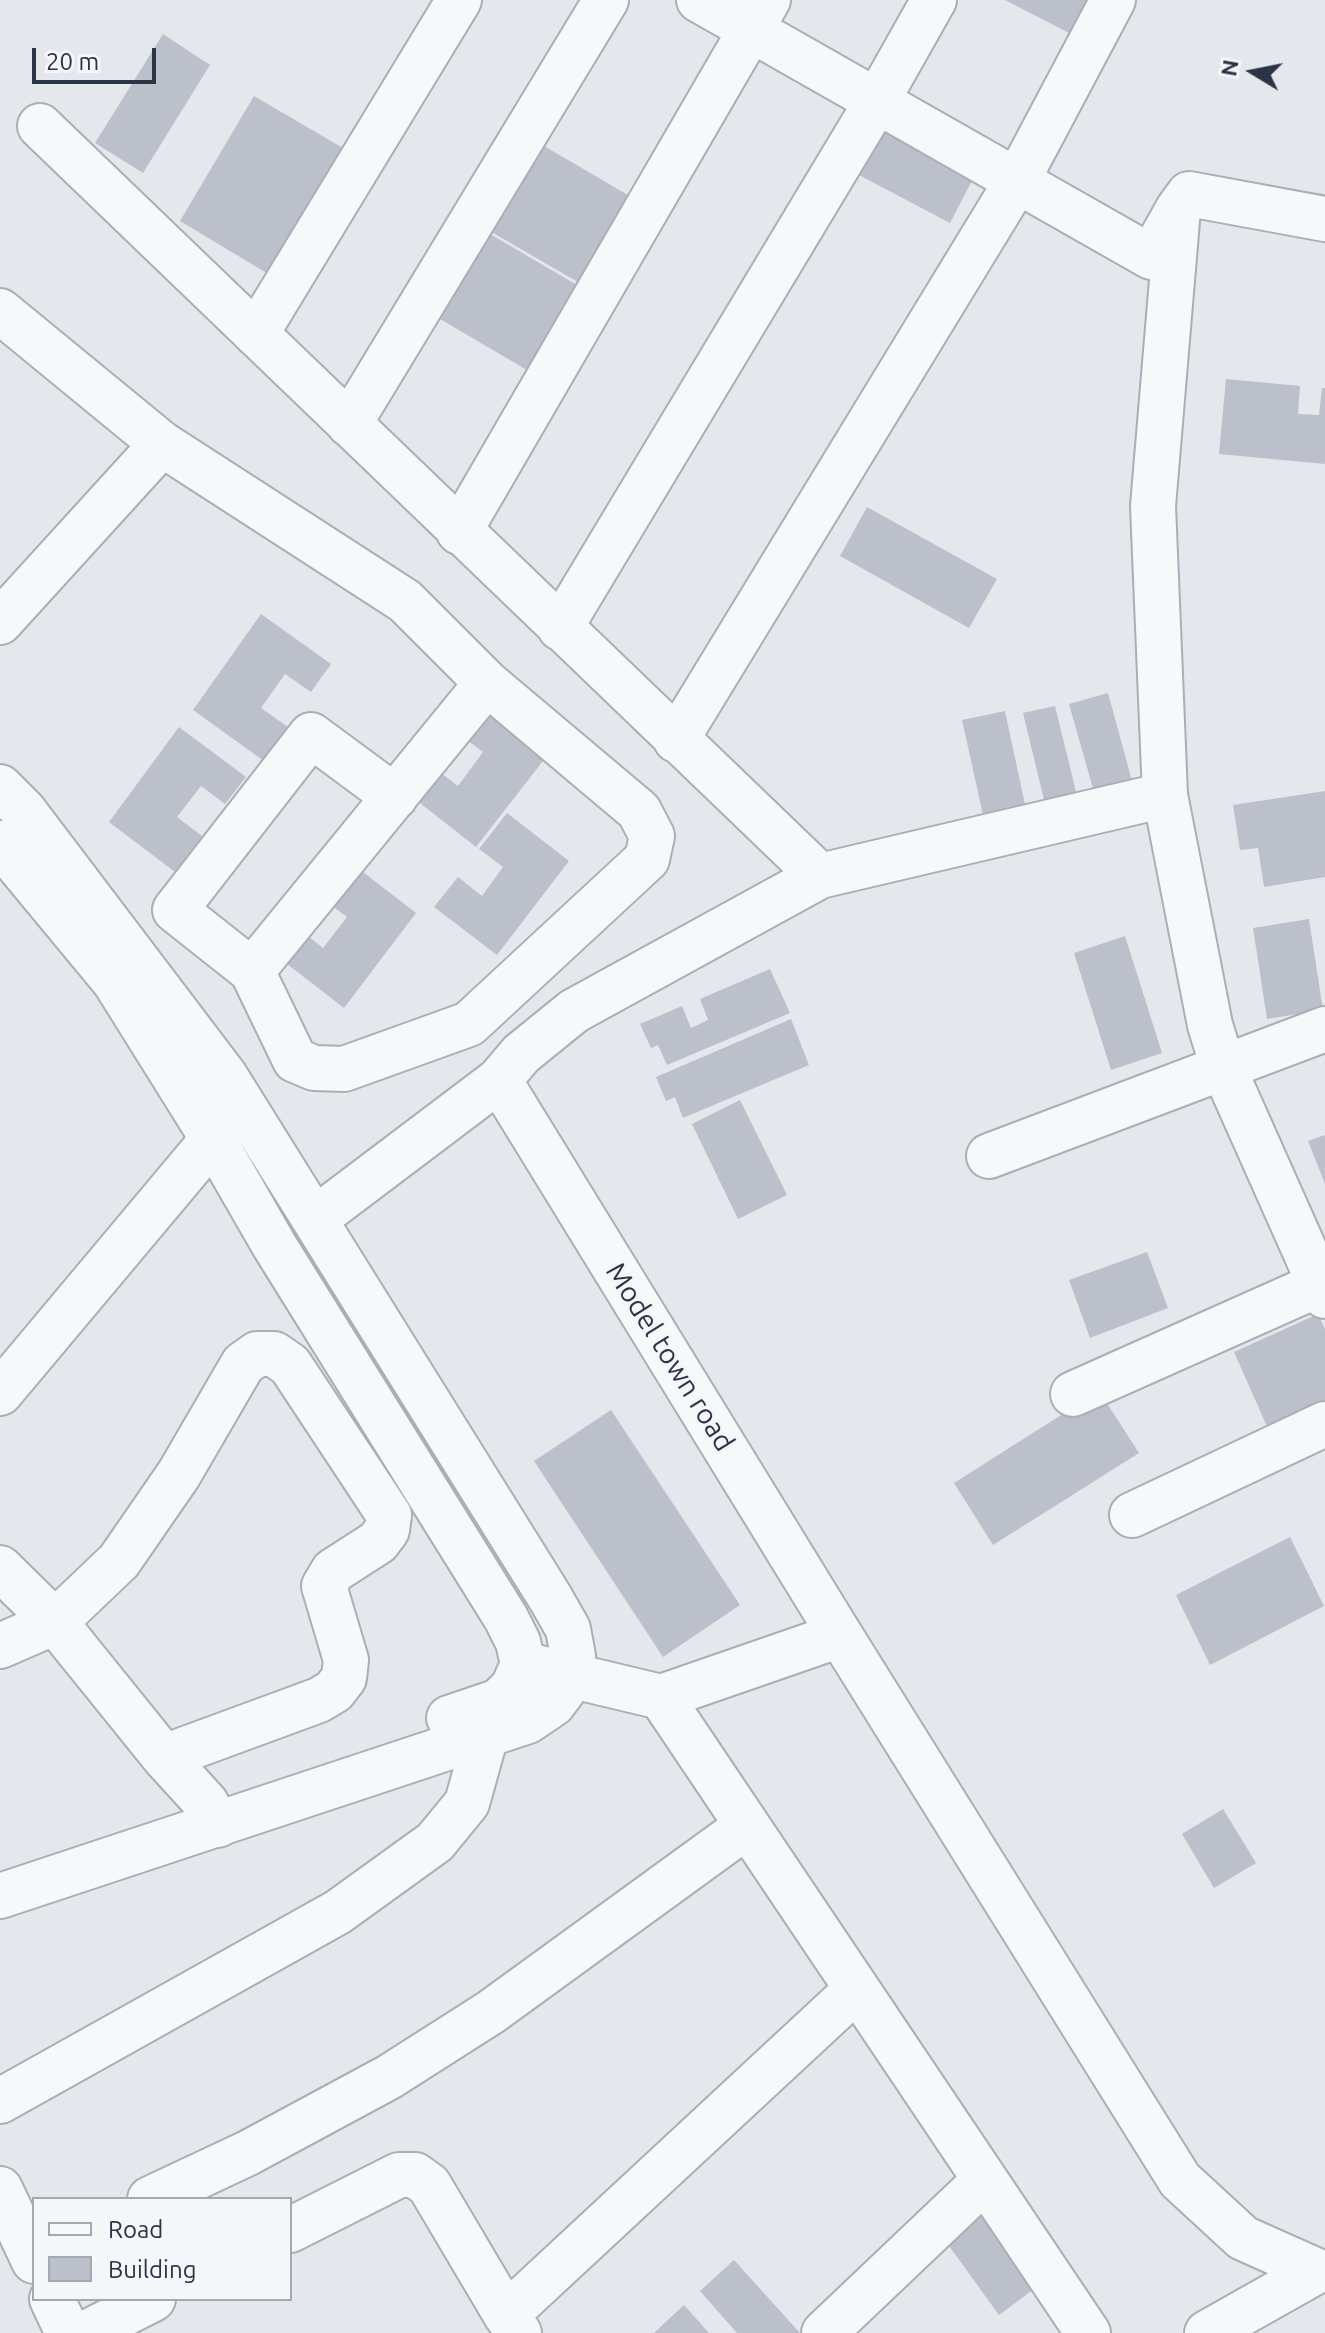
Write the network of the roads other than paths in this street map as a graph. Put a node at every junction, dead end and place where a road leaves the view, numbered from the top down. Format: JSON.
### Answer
{"nodes":[{"id":1,"x":459,"y":0,"type":"edge"},
{"id":2,"x":606,"y":0,"type":"edge"},
{"id":3,"x":699,"y":0,"type":"edge"},
{"id":4,"x":934,"y":0,"type":"edge"},
{"id":5,"x":1113,"y":0,"type":"edge"},
{"id":6,"x":759,"y":15,"type":"edge"},
{"id":7,"x":877,"y":101,"type":"junction"},
{"id":8,"x":40,"y":126,"type":"dead end"},
{"id":9,"x":1017,"y":181,"type":"junction"},
{"id":10,"x":1178,"y":209,"type":"junction"},
{"id":11,"x":1325,"y":219,"type":"edge"},
{"id":12,"x":0,"y":311,"type":"edge"},
{"id":13,"x":256,"y":334,"type":"junction"},
{"id":14,"x":349,"y":424,"type":"junction"},
{"id":15,"x":162,"y":444,"type":"junction"},
{"id":16,"x":459,"y":532,"type":"junction"},
{"id":17,"x":0,"y":622,"type":"edge"},
{"id":18,"x":560,"y":628,"type":"junction"},
{"id":19,"x":487,"y":683,"type":"junction"},
{"id":20,"x":676,"y":740,"type":"junction"},
{"id":21,"x":0,"y":787,"type":"edge"},
{"id":22,"x":1165,"y":795,"type":"junction"},
{"id":23,"x":395,"y":797,"type":"junction"},
{"id":24,"x":0,"y":843,"type":"edge"},
{"id":25,"x":820,"y":876,"type":"junction"},
{"id":26,"x":252,"y":971,"type":"junction"},
{"id":27,"x":1325,"y":1029,"type":"edge"},
{"id":28,"x":1223,"y":1067,"type":"junction"},
{"id":29,"x":499,"y":1080,"type":"junction"},
{"id":30,"x":213,"y":1139,"type":"junction"},
{"id":31,"x":989,"y":1156,"type":"dead end"},
{"id":32,"x":315,"y":1219,"type":"junction"},
{"id":33,"x":274,"y":1245,"type":"junction"},
{"id":34,"x":1322,"y":1290,"type":"edge"},
{"id":35,"x":0,"y":1393,"type":"edge"},
{"id":36,"x":1073,"y":1394,"type":"dead end"},
{"id":37,"x":1325,"y":1424,"type":"edge"},
{"id":38,"x":1132,"y":1515,"type":"dead end"},
{"id":39,"x":0,"y":1568,"type":"edge"},
{"id":40,"x":55,"y":1622,"type":"junction"},
{"id":41,"x":840,"y":1635,"type":"junction"},
{"id":42,"x":0,"y":1646,"type":"edge"},
{"id":43,"x":523,"y":1664,"type":"junction"},
{"id":44,"x":569,"y":1676,"type":"junction"},
{"id":45,"x":661,"y":1697,"type":"junction"},
{"id":46,"x":486,"y":1735,"type":"junction"},
{"id":47,"x":164,"y":1757,"type":"junction"},
{"id":48,"x":212,"y":1814,"type":"junction"},
{"id":49,"x":747,"y":1826,"type":"junction"},
{"id":50,"x":0,"y":1872,"type":"edge"},
{"id":51,"x":0,"y":1896,"type":"edge"},
{"id":52,"x":857,"y":1989,"type":"junction"},
{"id":53,"x":0,"y":2101,"type":"edge"},
{"id":54,"x":985,"y":2180,"type":"junction"},
{"id":55,"x":0,"y":2189,"type":"edge"},
{"id":56,"x":154,"y":2197,"type":"edge"},
{"id":57,"x":292,"y":2229,"type":"edge"},
{"id":58,"x":25,"y":2261,"type":"edge"},
{"id":59,"x":1321,"y":2271,"type":"edge"},
{"id":60,"x":53,"y":2301,"type":"edge"},
{"id":61,"x":149,"y":2301,"type":"edge"},
{"id":62,"x":512,"y":2324,"type":"edge"},
{"id":63,"x":68,"y":2333,"type":"edge"},
{"id":64,"x":86,"y":2333,"type":"edge"},
{"id":65,"x":824,"y":2333,"type":"edge"},
{"id":66,"x":1088,"y":2333,"type":"edge"},
{"id":67,"x":1207,"y":2333,"type":"edge"}],
"edges":[{"from":1,"to":13,"type":"street"},
{"from":2,"to":14,"type":"street"},
{"from":3,"to":6,"type":"street"},
{"from":4,"to":7,"type":"street"},
{"from":5,"to":9,"type":"street"},
{"from":6,"to":7,"type":"street"},
{"from":6,"to":16,"type":"street"},
{"from":7,"to":9,"type":"street"},
{"from":7,"to":18,"type":"street"},
{"from":8,"to":13,"type":"street"},
{"from":9,"to":10,"type":"street"},
{"from":9,"to":20,"type":"street"},
{"from":10,"to":11,"type":"street"},
{"from":10,"to":22,"type":"street"},
{"from":12,"to":15,"type":"street"},
{"from":13,"to":14,"type":"street"},
{"from":14,"to":16,"type":"street"},
{"from":15,"to":17,"type":"street"},
{"from":15,"to":19,"type":"street"},
{"from":16,"to":18,"type":"street"},
{"from":18,"to":20,"type":"street"},
{"from":19,"to":23,"type":"street"},
{"from":19,"to":26,"type":"street"},
{"from":20,"to":25,"type":"street"},
{"from":21,"to":32,"type":"street"},
{"from":22,"to":25,"type":"street"},
{"from":22,"to":28,"type":"street"},
{"from":23,"to":26,"type":"street"},
{"from":23,"to":26,"type":"street"},
{"from":24,"to":30,"type":"street"},
{"from":25,"to":29,"type":"street"},
{"from":27,"to":28,"type":"street"},
{"from":28,"to":31,"type":"street"},
{"from":28,"to":34,"type":"street"},
{"from":29,"to":32,"type":"street"},
{"from":29,"to":41,"type":"street","name":"Model town road"},
{"from":30,"to":33,"type":"street"},
{"from":30,"to":35,"type":"street"},
{"from":32,"to":33,"type":"street"},
{"from":32,"to":44,"type":"street"},
{"from":33,"to":43,"type":"street"},
{"from":34,"to":36,"type":"street"},
{"from":37,"to":38,"type":"street"},
{"from":39,"to":40,"type":"street"},
{"from":40,"to":42,"type":"street"},
{"from":40,"to":47,"type":"street"},
{"from":40,"to":47,"type":"street"},
{"from":41,"to":45,"type":"street"},
{"from":41,"to":59,"type":"street","name":"Model town road"},
{"from":43,"to":44,"type":"street"},
{"from":43,"to":48,"type":"street"},
{"from":44,"to":45,"type":"street"},
{"from":44,"to":46,"type":"street"},
{"from":45,"to":49,"type":"street"},
{"from":46,"to":48,"type":"street"},
{"from":46,"to":53,"type":"street"},
{"from":47,"to":48,"type":"street"},
{"from":48,"to":50,"type":"street"},
{"from":48,"to":51,"type":"street"},
{"from":49,"to":52,"type":"street"},
{"from":49,"to":56,"type":"street"},
{"from":52,"to":54,"type":"street"},
{"from":52,"to":62,"type":"street"},
{"from":54,"to":65,"type":"street"},
{"from":54,"to":66,"type":"street"},
{"from":55,"to":58,"type":"street"},
{"from":57,"to":62,"type":"street"},
{"from":59,"to":67,"type":"street"},
{"from":60,"to":63,"type":"street"},
{"from":61,"to":64,"type":"street"}]}
